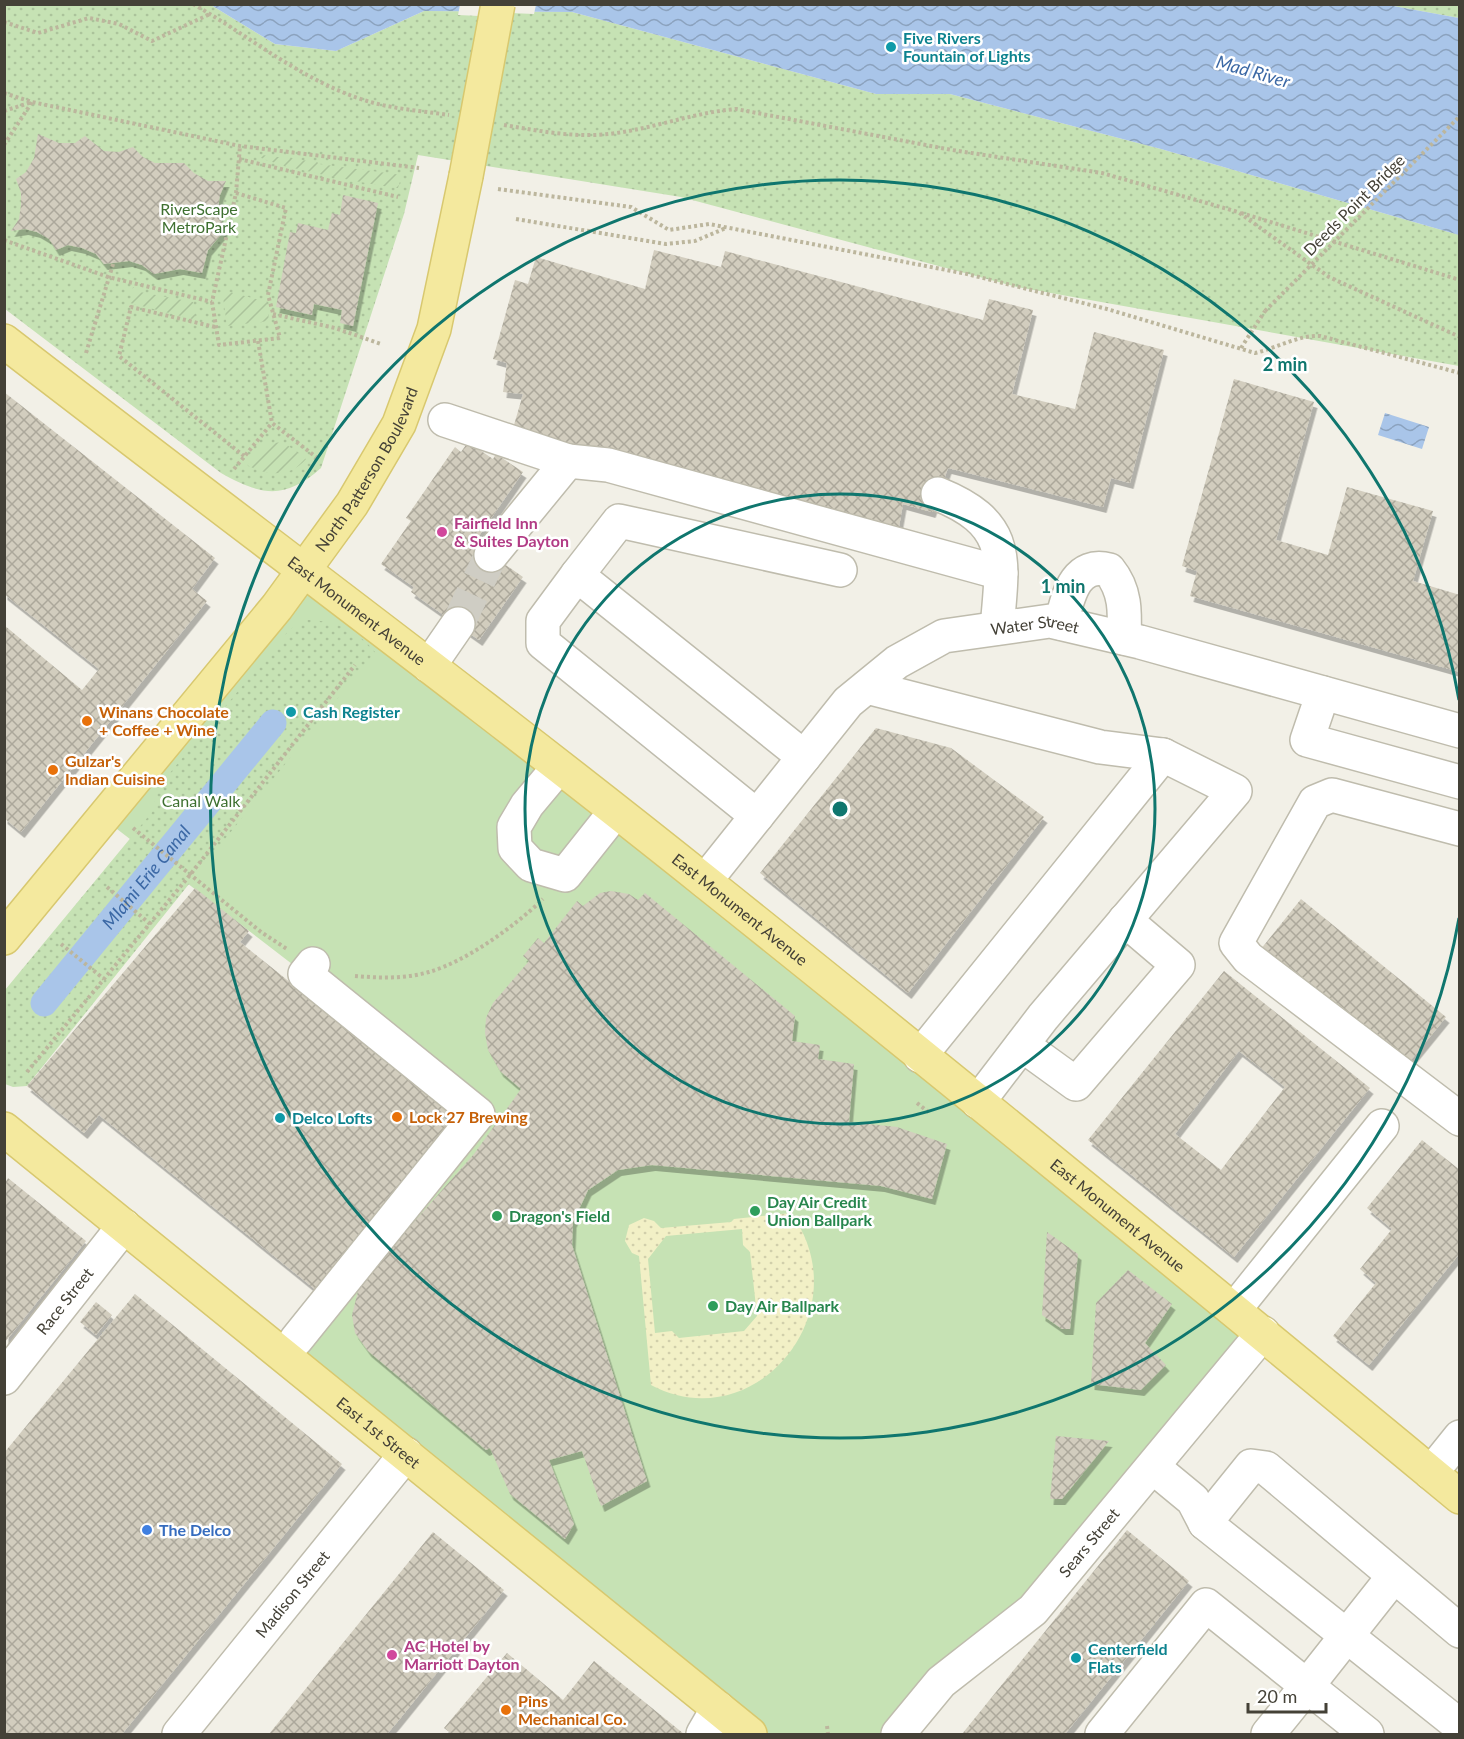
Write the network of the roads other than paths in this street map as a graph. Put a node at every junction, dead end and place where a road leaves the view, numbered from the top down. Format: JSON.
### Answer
{"nodes":[{"id":1,"x":498,"y":4,"type":"edge"},
{"id":2,"x":6,"y":344,"type":"edge"},
{"id":3,"x":445,"y":420,"type":"dead end"},
{"id":4,"x":568,"y":461,"type":"junction"},
{"id":5,"x":938,"y":494,"type":"dead end"},
{"id":6,"x":491,"y":555,"type":"tunnel mouth"},
{"id":7,"x":304,"y":568,"type":"junction"},
{"id":8,"x":840,"y":570,"type":"dead end"},
{"id":9,"x":1001,"y":573,"type":"junction"},
{"id":10,"x":578,"y":575,"type":"junction"},
{"id":11,"x":1061,"y":623,"type":"junction"},
{"id":12,"x":458,"y":624,"type":"tunnel mouth"},
{"id":13,"x":997,"y":628,"type":"junction"},
{"id":14,"x":1124,"y":638,"type":"junction"},
{"id":15,"x":429,"y":666,"type":"junction"},
{"id":16,"x":867,"y":687,"type":"junction"},
{"id":17,"x":1323,"y":693,"type":"junction"},
{"id":18,"x":1460,"y":731,"type":"edge"},
{"id":19,"x":1163,"y":755,"type":"junction"},
{"id":20,"x":804,"y":757,"type":"junction"},
{"id":21,"x":558,"y":768,"type":"junction"},
{"id":22,"x":1460,"y":782,"type":"edge"},
{"id":23,"x":615,"y":812,"type":"junction"},
{"id":24,"x":757,"y":816,"type":"junction"},
{"id":25,"x":1460,"y":829,"type":"edge"},
{"id":26,"x":705,"y":881,"type":"junction"},
{"id":27,"x":1125,"y":920,"type":"junction"},
{"id":28,"x":4,"y":938,"type":"edge"},
{"id":29,"x":313,"y":964,"type":"road end"},
{"id":30,"x":1022,"y":1045,"type":"junction"},
{"id":31,"x":920,"y":1056,"type":"junction"},
{"id":32,"x":978,"y":1102,"type":"junction"},
{"id":33,"x":1460,"y":1119,"type":"edge"},
{"id":34,"x":1382,"y":1126,"type":"dead end"},
{"id":35,"x":4,"y":1130,"type":"edge"},
{"id":36,"x":124,"y":1226,"type":"junction"},
{"id":37,"x":1234,"y":1310,"type":"junction"},
{"id":38,"x":1263,"y":1334,"type":"junction"},
{"id":39,"x":296,"y":1340,"type":"dead end"},
{"id":40,"x":4,"y":1378,"type":"edge"},
{"id":41,"x":1460,"y":1437,"type":"edge"},
{"id":42,"x":406,"y":1454,"type":"junction"},
{"id":43,"x":1431,"y":1473,"type":"junction"},
{"id":44,"x":1146,"y":1475,"type":"junction"},
{"id":45,"x":1460,"y":1497,"type":"edge"},
{"id":46,"x":1205,"y":1523,"type":"junction"},
{"id":47,"x":1394,"y":1576,"type":"junction"},
{"id":48,"x":1460,"y":1631,"type":"edge"},
{"id":49,"x":1348,"y":1635,"type":"junction"},
{"id":50,"x":1307,"y":1686,"type":"junction"},
{"id":51,"x":711,"y":1721,"type":"edge"},
{"id":52,"x":1460,"y":1726,"type":"edge"},
{"id":53,"x":179,"y":1734,"type":"edge"},
{"id":54,"x":750,"y":1734,"type":"edge"},
{"id":55,"x":898,"y":1734,"type":"edge"},
{"id":56,"x":1102,"y":1734,"type":"edge"},
{"id":57,"x":1268,"y":1734,"type":"edge"},
{"id":58,"x":1367,"y":1734,"type":"edge"}],
"edges":[{"from":1,"to":7,"type":"main road","name":"North Patterson Boulevard","bridge":true},
{"from":2,"to":7,"type":"main road","name":"East Monument Avenue"},
{"from":3,"to":4,"type":"street"},
{"from":4,"to":6,"type":"street"},
{"from":4,"to":9,"type":"street"},
{"from":5,"to":9,"type":"street"},
{"from":7,"to":15,"type":"main road","name":"East Monument Avenue"},
{"from":7,"to":28,"type":"main road","name":"North Patterson Boulevard"},
{"from":8,"to":10,"type":"street"},
{"from":9,"to":13,"type":"street"},
{"from":10,"to":20,"type":"street"},
{"from":10,"to":24,"type":"street"},
{"from":11,"to":13,"type":"street","name":"Water Street"},
{"from":11,"to":14,"type":"street","name":"Water Street"},
{"from":11,"to":14,"type":"street"},
{"from":12,"to":15,"type":"street"},
{"from":13,"to":16,"type":"street","name":"Water Street"},
{"from":14,"to":17,"type":"street","name":"Water Street"},
{"from":15,"to":21,"type":"main road","name":"East Monument Avenue"},
{"from":16,"to":19,"type":"street"},
{"from":16,"to":20,"type":"street","name":"Water Street"},
{"from":17,"to":18,"type":"street","name":"Water Street"},
{"from":17,"to":22,"type":"street"},
{"from":19,"to":27,"type":"street"},
{"from":19,"to":31,"type":"street"},
{"from":20,"to":24,"type":"street","name":"Water Street"},
{"from":21,"to":23,"type":"main road","name":"East Monument Avenue"},
{"from":21,"to":23,"type":"street"},
{"from":23,"to":26,"type":"main road","name":"East Monument Avenue"},
{"from":24,"to":26,"type":"street","name":"Water Street"},
{"from":25,"to":33,"type":"street"},
{"from":26,"to":31,"type":"main road","name":"East Monument Avenue"},
{"from":27,"to":30,"type":"street"},
{"from":27,"to":30,"type":"street"},
{"from":29,"to":39,"type":"street"},
{"from":30,"to":32,"type":"street"},
{"from":31,"to":32,"type":"main road","name":"East Monument Avenue"},
{"from":32,"to":37,"type":"main road","name":"East Monument Avenue"},
{"from":34,"to":37,"type":"street"},
{"from":35,"to":36,"type":"main road","name":"East 1st Street"},
{"from":36,"to":40,"type":"street","name":"Race Street"},
{"from":36,"to":42,"type":"main road","name":"East 1st Street"},
{"from":37,"to":38,"type":"main road","name":"East Monument Avenue"},
{"from":38,"to":43,"type":"main road","name":"East Monument Avenue"},
{"from":38,"to":44,"type":"street","name":"Sears Street"},
{"from":41,"to":43,"type":"street"},
{"from":42,"to":51,"type":"main road","name":"East 1st Street"},
{"from":42,"to":53,"type":"street","name":"Madison Street"},
{"from":43,"to":45,"type":"main road","name":"East Monument Avenue"},
{"from":44,"to":46,"type":"street"},
{"from":44,"to":55,"type":"street","name":"Sears Street"},
{"from":46,"to":47,"type":"street"},
{"from":46,"to":49,"type":"street"},
{"from":47,"to":48,"type":"street"},
{"from":47,"to":49,"type":"street"},
{"from":49,"to":50,"type":"street"},
{"from":49,"to":52,"type":"street"},
{"from":50,"to":56,"type":"street"},
{"from":50,"to":57,"type":"street"},
{"from":50,"to":58,"type":"street"},
{"from":51,"to":54,"type":"main road","name":"East 1st Street"}]}
